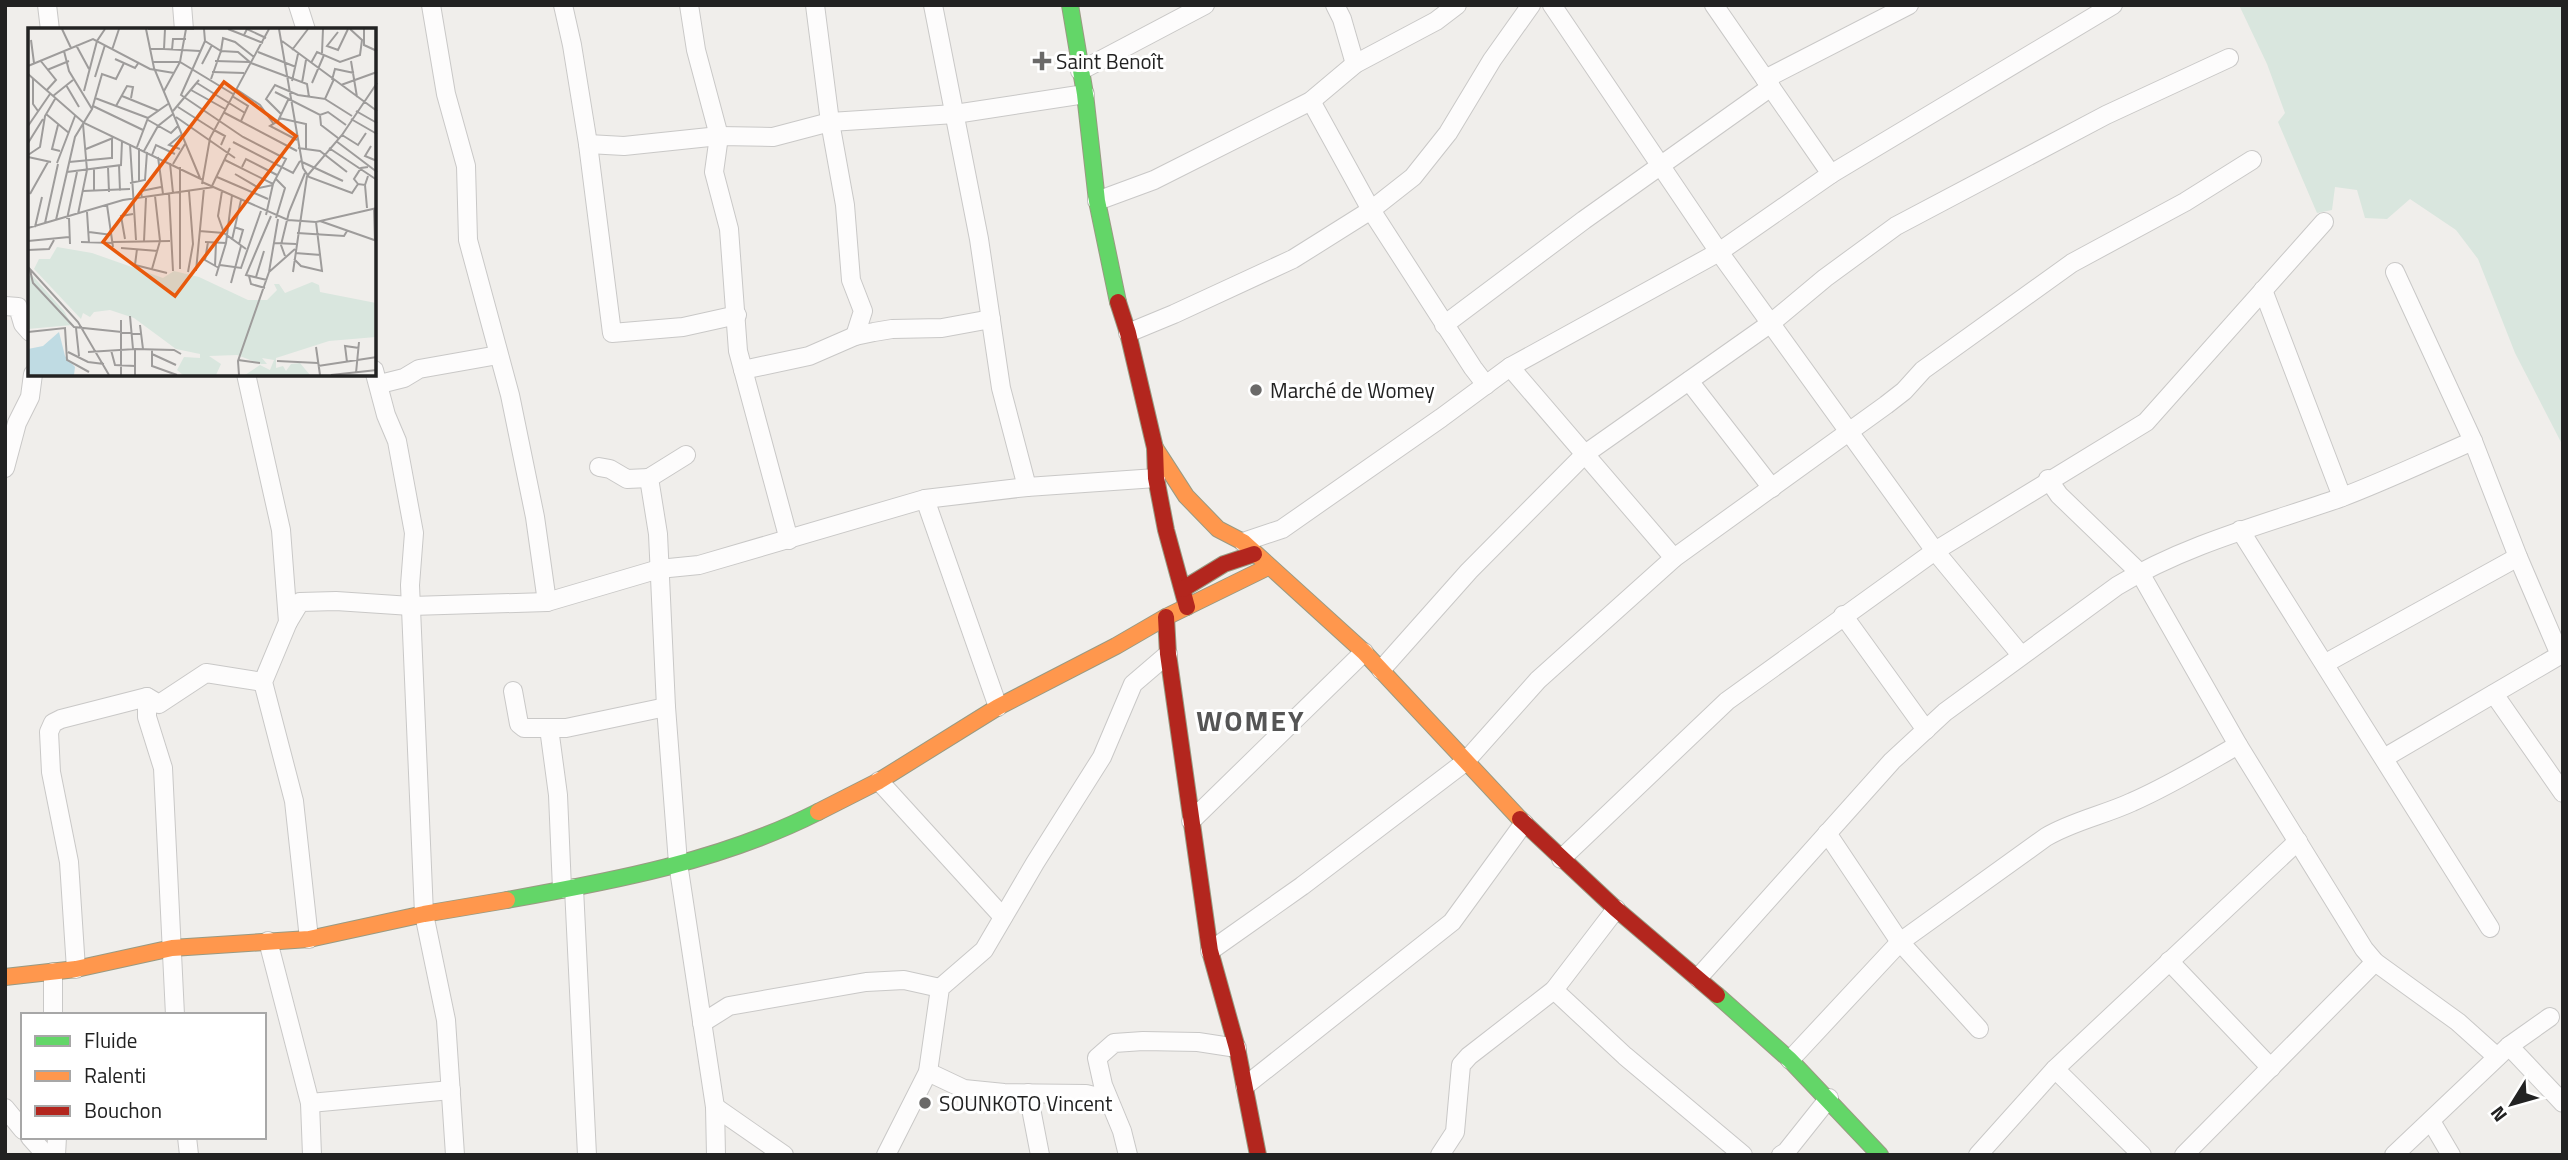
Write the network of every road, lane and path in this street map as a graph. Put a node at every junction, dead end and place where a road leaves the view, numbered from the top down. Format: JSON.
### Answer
{"nodes":[{"id":1,"x":47,"y":5,"type":"edge"},
{"id":2,"x":182,"y":5,"type":"edge"},
{"id":3,"x":298,"y":5,"type":"edge"},
{"id":4,"x":430,"y":5,"type":"edge"},
{"id":5,"x":563,"y":5,"type":"edge"},
{"id":6,"x":689,"y":5,"type":"edge"},
{"id":7,"x":815,"y":5,"type":"edge"},
{"id":8,"x":933,"y":5,"type":"edge"},
{"id":9,"x":1070,"y":5,"type":"edge"},
{"id":10,"x":1335,"y":5,"type":"edge"},
{"id":11,"x":1457,"y":5,"type":"edge"},
{"id":12,"x":1531,"y":5,"type":"edge"},
{"id":13,"x":1552,"y":5,"type":"edge"},
{"id":14,"x":1714,"y":5,"type":"edge"},
{"id":15,"x":1909,"y":5,"type":"edge"},
{"id":16,"x":2113,"y":5,"type":"edge"},
{"id":17,"x":1200,"y":6,"type":"edge"},
{"id":18,"x":50,"y":28,"type":"edge"},
{"id":19,"x":184,"y":28,"type":"edge"},
{"id":20,"x":305,"y":28,"type":"edge"},
{"id":21,"x":2229,"y":58,"type":"dead end"},
{"id":22,"x":1355,"y":64,"type":"junction"},
{"id":23,"x":1080,"y":71,"type":"junction"},
{"id":24,"x":1768,"y":83,"type":"junction"},
{"id":25,"x":1085,"y":94,"type":"junction"},
{"id":26,"x":1311,"y":102,"type":"junction"},
{"id":27,"x":955,"y":114,"type":"junction"},
{"id":28,"x":831,"y":122,"type":"junction"},
{"id":29,"x":719,"y":136,"type":"junction"},
{"id":30,"x":589,"y":144,"type":"junction"},
{"id":31,"x":2252,"y":160,"type":"dead end"},
{"id":32,"x":1661,"y":165,"type":"junction"},
{"id":33,"x":1831,"y":174,"type":"junction"},
{"id":34,"x":1097,"y":201,"type":"junction"},
{"id":35,"x":1371,"y":210,"type":"junction"},
{"id":36,"x":2324,"y":222,"type":"dead end"},
{"id":37,"x":1719,"y":252,"type":"junction"},
{"id":38,"x":2395,"y":272,"type":"dead end"},
{"id":39,"x":2263,"y":290,"type":"junction"},
{"id":40,"x":5,"y":306,"type":"edge"},
{"id":41,"x":737,"y":315,"type":"junction"},
{"id":42,"x":991,"y":318,"type":"junction"},
{"id":43,"x":1770,"y":323,"type":"junction"},
{"id":44,"x":1444,"y":325,"type":"junction"},
{"id":45,"x":28,"y":330,"type":"edge"},
{"id":46,"x":1128,"y":333,"type":"junction"},
{"id":47,"x":855,"y":336,"type":"junction"},
{"id":48,"x":498,"y":355,"type":"junction"},
{"id":49,"x":1510,"y":367,"type":"junction"},
{"id":50,"x":743,"y":369,"type":"junction"},
{"id":51,"x":33,"y":376,"type":"edge"},
{"id":52,"x":246,"y":376,"type":"edge"},
{"id":53,"x":377,"y":377,"type":"edge"},
{"id":54,"x":1689,"y":381,"type":"junction"},
{"id":55,"x":1486,"y":385,"type":"junction"},
{"id":56,"x":1850,"y":431,"type":"junction"},
{"id":57,"x":2473,"y":441,"type":"junction"},
{"id":58,"x":1155,"y":448,"type":"junction"},
{"id":59,"x":1585,"y":454,"type":"junction"},
{"id":60,"x":686,"y":455,"type":"dead end"},
{"id":61,"x":599,"y":467,"type":"dead end"},
{"id":62,"x":5,"y":468,"type":"edge"},
{"id":63,"x":649,"y":478,"type":"junction"},
{"id":64,"x":1156,"y":478,"type":"junction"},
{"id":65,"x":2048,"y":479,"type":"junction"},
{"id":66,"x":1027,"y":487,"type":"junction"},
{"id":67,"x":1772,"y":488,"type":"junction"},
{"id":68,"x":2342,"y":497,"type":"junction"},
{"id":69,"x":926,"y":499,"type":"junction"},
{"id":70,"x":2240,"y":530,"type":"junction"},
{"id":71,"x":789,"y":540,"type":"junction"},
{"id":72,"x":1248,"y":548,"type":"junction"},
{"id":73,"x":1935,"y":551,"type":"junction"},
{"id":74,"x":2518,"y":556,"type":"junction"},
{"id":75,"x":1674,"y":558,"type":"junction"},
{"id":76,"x":1268,"y":567,"type":"junction"},
{"id":77,"x":659,"y":569,"type":"junction"},
{"id":78,"x":2140,"y":573,"type":"junction"},
{"id":79,"x":1183,"y":589,"type":"junction"},
{"id":80,"x":547,"y":602,"type":"junction"},
{"id":81,"x":411,"y":606,"type":"junction"},
{"id":82,"x":1187,"y":607,"type":"junction"},
{"id":83,"x":1843,"y":615,"type":"junction"},
{"id":84,"x":1166,"y":617,"type":"junction"},
{"id":85,"x":288,"y":622,"type":"junction"},
{"id":86,"x":1364,"y":652,"type":"junction"},
{"id":87,"x":1168,"y":654,"type":"junction"},
{"id":88,"x":2021,"y":655,"type":"junction"},
{"id":89,"x":2326,"y":663,"type":"junction"},
{"id":90,"x":1381,"y":670,"type":"junction"},
{"id":91,"x":263,"y":682,"type":"junction"},
{"id":92,"x":513,"y":691,"type":"dead end"},
{"id":93,"x":2494,"y":694,"type":"junction"},
{"id":94,"x":147,"y":698,"type":"junction"},
{"id":95,"x":666,"y":707,"type":"junction"},
{"id":96,"x":998,"y":707,"type":"junction"},
{"id":97,"x":549,"y":728,"type":"junction"},
{"id":98,"x":1926,"y":730,"type":"junction"},
{"id":99,"x":2238,"y":745,"type":"junction"},
{"id":100,"x":2384,"y":758,"type":"junction"},
{"id":101,"x":1465,"y":762,"type":"junction"},
{"id":102,"x":879,"y":781,"type":"junction"},
{"id":103,"x":2563,"y":793,"type":"edge"},
{"id":104,"x":1191,"y":821,"type":"junction"},
{"id":105,"x":1524,"y":823,"type":"junction"},
{"id":106,"x":1827,"y":833,"type":"junction"},
{"id":107,"x":2298,"y":841,"type":"junction"},
{"id":108,"x":1561,"y":859,"type":"junction"},
{"id":109,"x":678,"y":863,"type":"junction"},
{"id":110,"x":568,"y":888,"type":"junction"},
{"id":111,"x":1616,"y":909,"type":"junction"},
{"id":112,"x":424,"y":914,"type":"junction"},
{"id":113,"x":1003,"y":918,"type":"junction"},
{"id":114,"x":2490,"y":928,"type":"dead end"},
{"id":115,"x":309,"y":939,"type":"junction"},
{"id":116,"x":268,"y":941,"type":"junction"},
{"id":117,"x":1900,"y":942,"type":"junction"},
{"id":118,"x":172,"y":948,"type":"junction"},
{"id":119,"x":1210,"y":951,"type":"junction"},
{"id":120,"x":2169,"y":961,"type":"junction"},
{"id":121,"x":2375,"y":962,"type":"junction"},
{"id":122,"x":76,"y":969,"type":"junction"},
{"id":123,"x":53,"y":972,"type":"junction"},
{"id":124,"x":5,"y":977,"type":"edge"},
{"id":125,"x":1698,"y":978,"type":"junction"},
{"id":126,"x":940,"y":989,"type":"junction"},
{"id":127,"x":1554,"y":990,"type":"junction"},
{"id":128,"x":53,"y":1013,"type":"edge"},
{"id":129,"x":175,"y":1013,"type":"edge"},
{"id":130,"x":2550,"y":1017,"type":"dead end"},
{"id":131,"x":702,"y":1023,"type":"junction"},
{"id":132,"x":1979,"y":1029,"type":"dead end"},
{"id":133,"x":1237,"y":1048,"type":"junction"},
{"id":134,"x":2503,"y":1052,"type":"junction"},
{"id":135,"x":1790,"y":1060,"type":"junction"},
{"id":136,"x":2271,"y":1068,"type":"junction"},
{"id":137,"x":2055,"y":1069,"type":"junction"},
{"id":138,"x":928,"y":1072,"type":"junction"},
{"id":139,"x":1245,"y":1086,"type":"junction"},
{"id":140,"x":451,"y":1090,"type":"junction"},
{"id":141,"x":1028,"y":1093,"type":"junction"},
{"id":142,"x":1829,"y":1098,"type":"junction"},
{"id":143,"x":1107,"y":1099,"type":"junction"},
{"id":144,"x":310,"y":1103,"type":"junction"},
{"id":145,"x":2563,"y":1103,"type":"edge"},
{"id":146,"x":715,"y":1107,"type":"junction"},
{"id":147,"x":5,"y":1108,"type":"edge"},
{"id":148,"x":2431,"y":1121,"type":"junction"},
{"id":149,"x":21,"y":1128,"type":"edge"},
{"id":150,"x":32,"y":1139,"type":"edge"},
{"id":151,"x":46,"y":1155,"type":"edge"},
{"id":152,"x":312,"y":1155,"type":"edge"},
{"id":153,"x":455,"y":1155,"type":"edge"},
{"id":154,"x":587,"y":1155,"type":"edge"},
{"id":155,"x":716,"y":1155,"type":"edge"},
{"id":156,"x":784,"y":1155,"type":"edge"},
{"id":157,"x":886,"y":1155,"type":"edge"},
{"id":158,"x":1040,"y":1155,"type":"edge"},
{"id":159,"x":1128,"y":1155,"type":"edge"},
{"id":160,"x":1258,"y":1155,"type":"edge"},
{"id":161,"x":1440,"y":1155,"type":"edge"},
{"id":162,"x":1743,"y":1155,"type":"edge"},
{"id":163,"x":1781,"y":1155,"type":"edge"},
{"id":164,"x":1880,"y":1155,"type":"edge"},
{"id":165,"x":1978,"y":1155,"type":"edge"},
{"id":166,"x":2142,"y":1155,"type":"edge"},
{"id":167,"x":2184,"y":1155,"type":"edge"},
{"id":168,"x":2395,"y":1155,"type":"edge"},
{"id":169,"x":2451,"y":1155,"type":"edge"}],
"edges":[{"from":1,"to":18,"type":"street"},
{"from":2,"to":19,"type":"street"},
{"from":3,"to":20,"type":"street"},
{"from":4,"to":48,"type":"street"},
{"from":5,"to":30,"type":"street"},
{"from":6,"to":29,"type":"street"},
{"from":7,"to":28,"type":"street"},
{"from":8,"to":27,"type":"street"},
{"from":9,"to":23,"type":"main road"},
{"from":10,"to":22,"type":"street"},
{"from":11,"to":22,"type":"street"},
{"from":12,"to":35,"type":"street"},
{"from":13,"to":32,"type":"street"},
{"from":14,"to":24,"type":"street"},
{"from":15,"to":24,"type":"street"},
{"from":16,"to":33,"type":"street"},
{"from":17,"to":23,"type":"street"},
{"from":21,"to":43,"type":"street"},
{"from":22,"to":26,"type":"street"},
{"from":23,"to":25,"type":"main road"},
{"from":24,"to":32,"type":"street"},
{"from":24,"to":33,"type":"street"},
{"from":25,"to":27,"type":"street"},
{"from":25,"to":34,"type":"main road"},
{"from":26,"to":34,"type":"street"},
{"from":26,"to":35,"type":"street"},
{"from":27,"to":28,"type":"street"},
{"from":27,"to":42,"type":"street"},
{"from":28,"to":29,"type":"street"},
{"from":28,"to":47,"type":"street"},
{"from":29,"to":30,"type":"street"},
{"from":29,"to":41,"type":"street"},
{"from":30,"to":41,"type":"street"},
{"from":31,"to":56,"type":"street"},
{"from":32,"to":37,"type":"street"},
{"from":32,"to":44,"type":"street"},
{"from":33,"to":37,"type":"street"},
{"from":34,"to":46,"type":"main road"},
{"from":35,"to":44,"type":"street"},
{"from":35,"to":46,"type":"street"},
{"from":36,"to":39,"type":"street"},
{"from":37,"to":43,"type":"street"},
{"from":37,"to":49,"type":"street"},
{"from":38,"to":57,"type":"street"},
{"from":39,"to":65,"type":"street"},
{"from":39,"to":68,"type":"street"},
{"from":40,"to":45,"type":"street"},
{"from":41,"to":50,"type":"street"},
{"from":42,"to":47,"type":"street"},
{"from":42,"to":66,"type":"street"},
{"from":43,"to":54,"type":"street"},
{"from":43,"to":56,"type":"street"},
{"from":44,"to":55,"type":"street"},
{"from":46,"to":58,"type":"main road"},
{"from":47,"to":50,"type":"street"},
{"from":48,"to":53,"type":"street"},
{"from":48,"to":80,"type":"street"},
{"from":49,"to":55,"type":"street"},
{"from":49,"to":59,"type":"street"},
{"from":50,"to":71,"type":"street"},
{"from":51,"to":62,"type":"street"},
{"from":52,"to":85,"type":"street"},
{"from":53,"to":81,"type":"street"},
{"from":54,"to":59,"type":"street"},
{"from":54,"to":67,"type":"street"},
{"from":55,"to":72,"type":"street"},
{"from":56,"to":67,"type":"street"},
{"from":56,"to":73,"type":"street"},
{"from":57,"to":68,"type":"street"},
{"from":57,"to":74,"type":"street"},
{"from":58,"to":64,"type":"main road"},
{"from":58,"to":72,"type":"main road"},
{"from":59,"to":75,"type":"street"},
{"from":59,"to":90,"type":"street"},
{"from":60,"to":63,"type":"street"},
{"from":61,"to":63,"type":"street"},
{"from":63,"to":77,"type":"street"},
{"from":64,"to":66,"type":"street"},
{"from":64,"to":79,"type":"main road"},
{"from":65,"to":73,"type":"street"},
{"from":65,"to":78,"type":"street"},
{"from":66,"to":69,"type":"street"},
{"from":67,"to":75,"type":"street"},
{"from":68,"to":70,"type":"street"},
{"from":69,"to":71,"type":"street"},
{"from":69,"to":96,"type":"street"},
{"from":70,"to":78,"type":"street"},
{"from":70,"to":89,"type":"street"},
{"from":71,"to":77,"type":"street"},
{"from":72,"to":76,"type":"main road"},
{"from":72,"to":79,"type":"main road"},
{"from":73,"to":83,"type":"street"},
{"from":73,"to":88,"type":"street"},
{"from":74,"to":89,"type":"street"},
{"from":74,"to":93,"type":"street"},
{"from":75,"to":101,"type":"street"},
{"from":76,"to":82,"type":"main road"},
{"from":76,"to":86,"type":"main road"},
{"from":77,"to":80,"type":"street"},
{"from":77,"to":95,"type":"street"},
{"from":78,"to":88,"type":"street"},
{"from":78,"to":99,"type":"street"},
{"from":79,"to":82,"type":"main road"},
{"from":80,"to":81,"type":"street"},
{"from":81,"to":85,"type":"street"},
{"from":81,"to":112,"type":"street"},
{"from":82,"to":84,"type":"main road"},
{"from":83,"to":98,"type":"street"},
{"from":83,"to":108,"type":"street"},
{"from":84,"to":87,"type":"main road"},
{"from":84,"to":96,"type":"main road"},
{"from":85,"to":91,"type":"street"},
{"from":86,"to":90,"type":"main road"},
{"from":86,"to":104,"type":"street"},
{"from":87,"to":104,"type":"main road"},
{"from":87,"to":113,"type":"street"},
{"from":88,"to":98,"type":"street"},
{"from":89,"to":100,"type":"street"},
{"from":90,"to":101,"type":"main road"},
{"from":91,"to":94,"type":"street"},
{"from":91,"to":115,"type":"street"},
{"from":92,"to":97,"type":"street"},
{"from":93,"to":100,"type":"street"},
{"from":93,"to":103,"type":"street"},
{"from":94,"to":118,"type":"street"},
{"from":94,"to":122,"type":"street"},
{"from":95,"to":97,"type":"street"},
{"from":95,"to":109,"type":"street"},
{"from":96,"to":102,"type":"main road"},
{"from":97,"to":110,"type":"street"},
{"from":98,"to":106,"type":"street"},
{"from":99,"to":107,"type":"street"},
{"from":99,"to":117,"type":"street"},
{"from":100,"to":114,"type":"street"},
{"from":101,"to":105,"type":"main road"},
{"from":101,"to":119,"type":"street"},
{"from":102,"to":109,"type":"main road"},
{"from":102,"to":113,"type":"street"},
{"from":104,"to":119,"type":"main road"},
{"from":105,"to":108,"type":"main road"},
{"from":105,"to":139,"type":"street"},
{"from":106,"to":117,"type":"street"},
{"from":106,"to":125,"type":"street"},
{"from":107,"to":120,"type":"street"},
{"from":107,"to":121,"type":"street"},
{"from":108,"to":111,"type":"main road"},
{"from":109,"to":110,"type":"main road"},
{"from":109,"to":131,"type":"street"},
{"from":110,"to":112,"type":"main road"},
{"from":110,"to":154,"type":"street"},
{"from":111,"to":125,"type":"main road"},
{"from":111,"to":127,"type":"street"},
{"from":112,"to":115,"type":"main road"},
{"from":112,"to":140,"type":"street"},
{"from":113,"to":126,"type":"street"},
{"from":115,"to":116,"type":"main road"},
{"from":116,"to":118,"type":"main road"},
{"from":116,"to":144,"type":"street"},
{"from":117,"to":132,"type":"street"},
{"from":117,"to":135,"type":"street"},
{"from":118,"to":122,"type":"main road"},
{"from":118,"to":129,"type":"street"},
{"from":119,"to":133,"type":"main road"},
{"from":120,"to":136,"type":"street"},
{"from":120,"to":137,"type":"street"},
{"from":121,"to":134,"type":"street"},
{"from":121,"to":136,"type":"street"},
{"from":122,"to":123,"type":"main road"},
{"from":123,"to":124,"type":"main road"},
{"from":123,"to":128,"type":"street"},
{"from":125,"to":135,"type":"main road"},
{"from":126,"to":131,"type":"street"},
{"from":126,"to":138,"type":"street"},
{"from":127,"to":161,"type":"street"},
{"from":127,"to":162,"type":"street"},
{"from":130,"to":134,"type":"street"},
{"from":131,"to":146,"type":"street"},
{"from":133,"to":139,"type":"main road"},
{"from":133,"to":143,"type":"street"},
{"from":134,"to":145,"type":"street"},
{"from":134,"to":148,"type":"street"},
{"from":135,"to":142,"type":"main road"},
{"from":136,"to":167,"type":"street"},
{"from":137,"to":165,"type":"street"},
{"from":137,"to":166,"type":"street"},
{"from":138,"to":141,"type":"street"},
{"from":138,"to":157,"type":"street"},
{"from":139,"to":160,"type":"main road"},
{"from":140,"to":144,"type":"street"},
{"from":140,"to":153,"type":"street"},
{"from":141,"to":143,"type":"street"},
{"from":141,"to":158,"type":"street"},
{"from":142,"to":163,"type":"street"},
{"from":142,"to":164,"type":"main road"},
{"from":143,"to":159,"type":"street"},
{"from":144,"to":152,"type":"street"},
{"from":146,"to":155,"type":"street"},
{"from":146,"to":156,"type":"street"},
{"from":147,"to":149,"type":"street"},
{"from":148,"to":168,"type":"street"},
{"from":148,"to":169,"type":"street"},
{"from":150,"to":151,"type":"street"}]}
